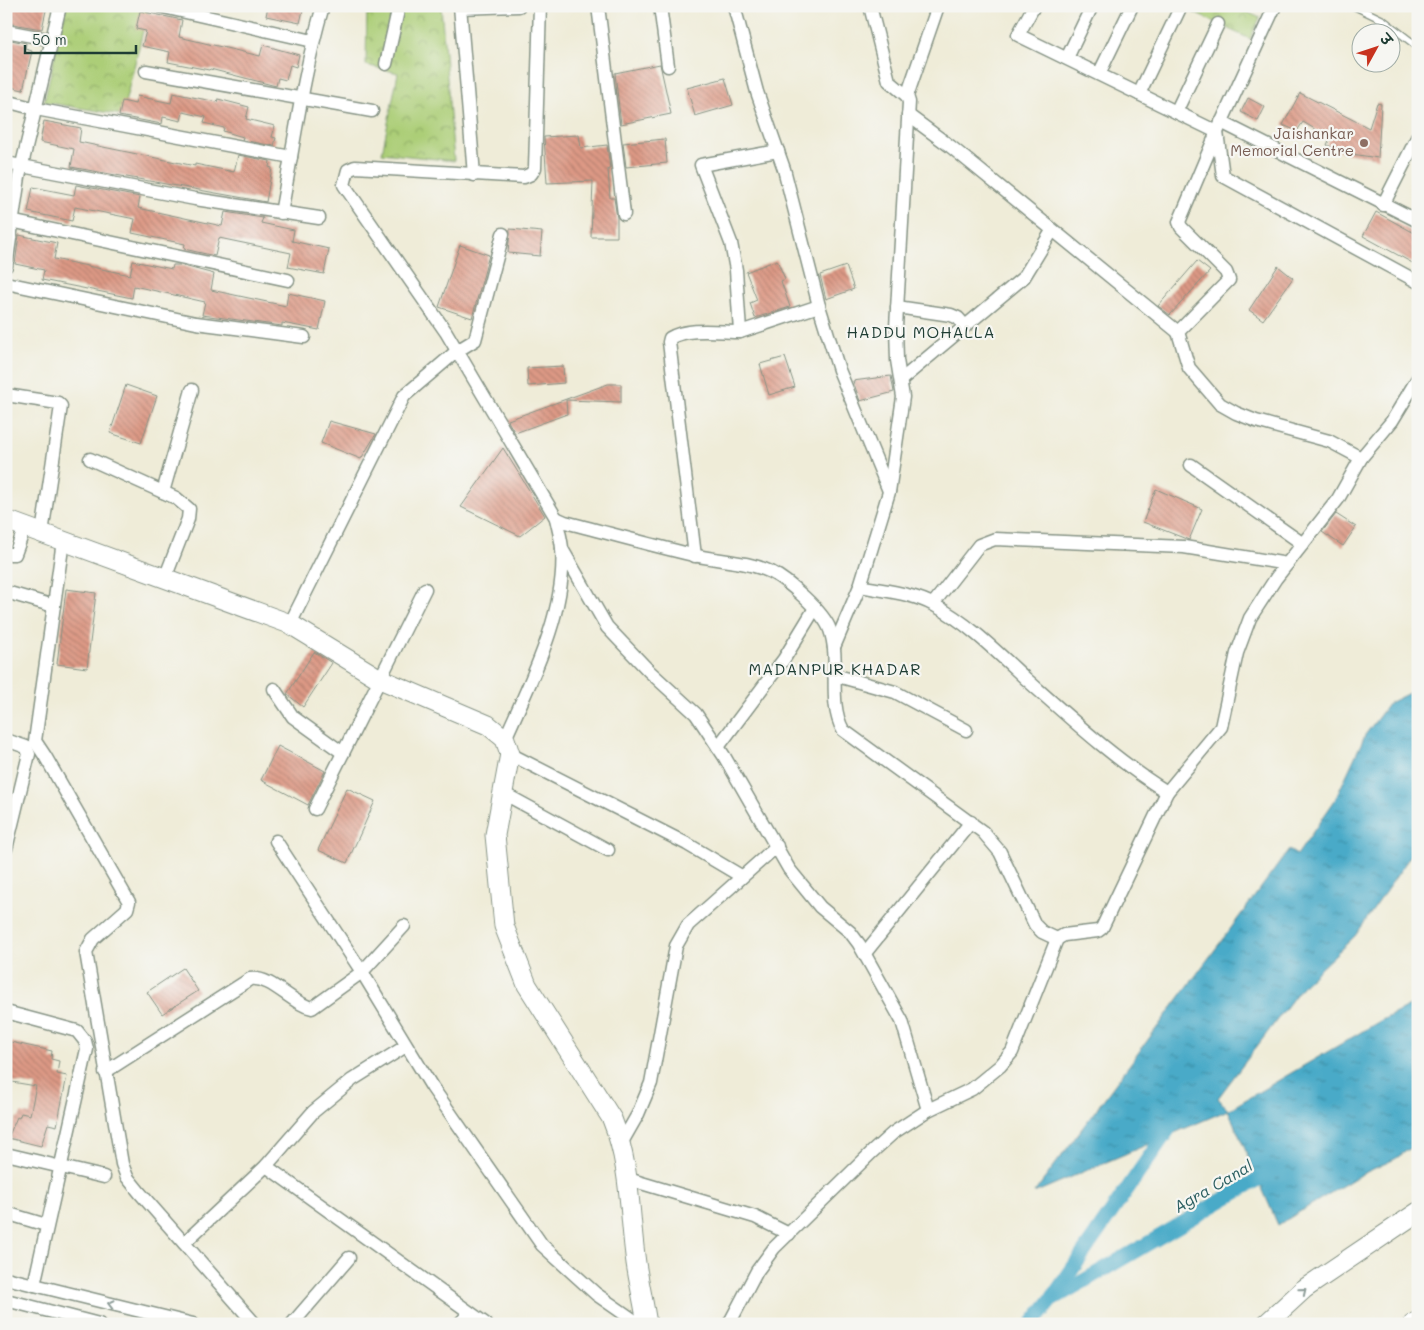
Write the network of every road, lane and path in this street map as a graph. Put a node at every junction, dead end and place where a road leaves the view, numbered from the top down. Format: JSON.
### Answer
{"nodes":[{"id":1,"x":60,"y":6,"type":"edge"},
{"id":2,"x":159,"y":6,"type":"edge"},
{"id":3,"x":323,"y":6,"type":"edge"},
{"id":4,"x":399,"y":6,"type":"edge"},
{"id":5,"x":519,"y":6,"type":"edge"},
{"id":6,"x":540,"y":6,"type":"edge"},
{"id":7,"x":598,"y":6,"type":"edge"},
{"id":8,"x":660,"y":6,"type":"edge"},
{"id":9,"x":734,"y":6,"type":"edge"},
{"id":10,"x":870,"y":6,"type":"edge"},
{"id":11,"x":938,"y":6,"type":"edge"},
{"id":12,"x":1034,"y":6,"type":"edge"},
{"id":13,"x":1092,"y":6,"type":"edge"},
{"id":14,"x":1132,"y":6,"type":"edge"},
{"id":15,"x":1181,"y":6,"type":"edge"},
{"id":16,"x":1276,"y":6,"type":"edge"},
{"id":17,"x":1354,"y":6,"type":"edge"},
{"id":18,"x":460,"y":7,"type":"edge"},
{"id":19,"x":1218,"y":24,"type":"dead end"},
{"id":20,"x":6,"y":31,"type":"edge"},
{"id":21,"x":54,"y":40,"type":"junction"},
{"id":22,"x":313,"y":40,"type":"junction"},
{"id":23,"x":1418,"y":47,"type":"edge"},
{"id":24,"x":1067,"y":58,"type":"junction"},
{"id":25,"x":386,"y":64,"type":"dead end"},
{"id":26,"x":668,"y":66,"type":"dead end"},
{"id":27,"x":146,"y":71,"type":"dead end"},
{"id":28,"x":1099,"y":74,"type":"junction"},
{"id":29,"x":1139,"y":94,"type":"junction"},
{"id":30,"x":908,"y":96,"type":"junction"},
{"id":31,"x":301,"y":99,"type":"junction"},
{"id":32,"x":6,"y":101,"type":"edge"},
{"id":33,"x":36,"y":109,"type":"junction"},
{"id":34,"x":372,"y":111,"type":"dead end"},
{"id":35,"x":1176,"y":112,"type":"junction"},
{"id":36,"x":908,"y":115,"type":"junction"},
{"id":37,"x":1219,"y":127,"type":"junction"},
{"id":38,"x":1418,"y":136,"type":"edge"},
{"id":39,"x":778,"y":151,"type":"junction"},
{"id":40,"x":291,"y":157,"type":"junction"},
{"id":41,"x":6,"y":163,"type":"edge"},
{"id":42,"x":22,"y":166,"type":"junction"},
{"id":43,"x":474,"y":175,"type":"junction"},
{"id":44,"x":1384,"y":204,"type":"junction"},
{"id":45,"x":281,"y":213,"type":"junction"},
{"id":46,"x":624,"y":214,"type":"dead end"},
{"id":47,"x":319,"y":218,"type":"dead end"},
{"id":48,"x":10,"y":220,"type":"edge"},
{"id":49,"x":1418,"y":221,"type":"edge"},
{"id":50,"x":1052,"y":231,"type":"junction"},
{"id":51,"x":504,"y":234,"type":"dead end"},
{"id":52,"x":6,"y":266,"type":"edge"},
{"id":53,"x":288,"y":280,"type":"dead end"},
{"id":54,"x":1418,"y":282,"type":"edge"},
{"id":55,"x":6,"y":283,"type":"edge"},
{"id":56,"x":819,"y":306,"type":"junction"},
{"id":57,"x":897,"y":306,"type":"junction"},
{"id":58,"x":965,"y":326,"type":"junction"},
{"id":59,"x":740,"y":332,"type":"junction"},
{"id":60,"x":1178,"y":332,"type":"junction"},
{"id":61,"x":304,"y":337,"type":"dead end"},
{"id":62,"x":457,"y":351,"type":"junction"},
{"id":63,"x":1418,"y":378,"type":"edge"},
{"id":64,"x":902,"y":379,"type":"junction"},
{"id":65,"x":192,"y":390,"type":"dead end"},
{"id":66,"x":6,"y":395,"type":"edge"},
{"id":67,"x":1361,"y":458,"type":"junction"},
{"id":68,"x":90,"y":459,"type":"dead end"},
{"id":69,"x":1191,"y":464,"type":"dead end"},
{"id":70,"x":162,"y":492,"type":"junction"},
{"id":71,"x":889,"y":492,"type":"junction"},
{"id":72,"x":556,"y":518,"type":"junction"},
{"id":73,"x":6,"y":520,"type":"edge"},
{"id":74,"x":33,"y":530,"type":"junction"},
{"id":75,"x":63,"y":540,"type":"junction"},
{"id":76,"x":1303,"y":544,"type":"junction"},
{"id":77,"x":562,"y":549,"type":"junction"},
{"id":78,"x":6,"y":554,"type":"edge"},
{"id":79,"x":694,"y":556,"type":"junction"},
{"id":80,"x":1287,"y":564,"type":"junction"},
{"id":81,"x":166,"y":578,"type":"junction"},
{"id":82,"x":860,"y":586,"type":"junction"},
{"id":83,"x":425,"y":589,"type":"dead end"},
{"id":84,"x":6,"y":592,"type":"edge"},
{"id":85,"x":933,"y":604,"type":"junction"},
{"id":86,"x":54,"y":606,"type":"junction"},
{"id":87,"x":815,"y":608,"type":"junction"},
{"id":88,"x":290,"y":624,"type":"junction"},
{"id":89,"x":834,"y":647,"type":"junction"},
{"id":90,"x":834,"y":675,"type":"junction"},
{"id":91,"x":380,"y":679,"type":"junction"},
{"id":92,"x":274,"y":688,"type":"dead end"},
{"id":93,"x":966,"y":730,"type":"dead end"},
{"id":94,"x":6,"y":740,"type":"edge"},
{"id":95,"x":507,"y":746,"type":"junction"},
{"id":96,"x":718,"y":746,"type":"junction"},
{"id":97,"x":343,"y":753,"type":"junction"},
{"id":98,"x":1167,"y":792,"type":"junction"},
{"id":99,"x":503,"y":793,"type":"junction"},
{"id":100,"x":315,"y":809,"type":"dead end"},
{"id":101,"x":971,"y":822,"type":"junction"},
{"id":102,"x":276,"y":841,"type":"dead end"},
{"id":103,"x":776,"y":846,"type":"junction"},
{"id":104,"x":6,"y":849,"type":"edge"},
{"id":105,"x":608,"y":850,"type":"dead end"},
{"id":106,"x":741,"y":876,"type":"junction"},
{"id":107,"x":404,"y":926,"type":"dead end"},
{"id":108,"x":1057,"y":938,"type":"junction"},
{"id":109,"x":865,"y":953,"type":"junction"},
{"id":110,"x":362,"y":972,"type":"junction"},
{"id":111,"x":6,"y":1012,"type":"edge"},
{"id":112,"x":406,"y":1046,"type":"junction"},
{"id":113,"x":105,"y":1072,"type":"junction"},
{"id":114,"x":928,"y":1110,"type":"junction"},
{"id":115,"x":622,"y":1142,"type":"junction"},
{"id":116,"x":6,"y":1154,"type":"edge"},
{"id":117,"x":266,"y":1166,"type":"junction"},
{"id":118,"x":61,"y":1167,"type":"junction"},
{"id":119,"x":104,"y":1177,"type":"dead end"},
{"id":120,"x":628,"y":1179,"type":"junction"},
{"id":121,"x":1418,"y":1212,"type":"edge"},
{"id":122,"x":6,"y":1213,"type":"edge"},
{"id":123,"x":46,"y":1225,"type":"junction"},
{"id":124,"x":789,"y":1234,"type":"junction"},
{"id":125,"x":184,"y":1243,"type":"junction"},
{"id":126,"x":349,"y":1258,"type":"dead end"},
{"id":127,"x":6,"y":1278,"type":"edge"},
{"id":128,"x":34,"y":1285,"type":"junction"},
{"id":129,"x":6,"y":1300,"type":"edge"},
{"id":130,"x":470,"y":1313,"type":"junction"},
{"id":131,"x":71,"y":1320,"type":"edge"},
{"id":132,"x":1418,"y":1321,"type":"edge"},
{"id":133,"x":100,"y":1324,"type":"edge"},
{"id":134,"x":193,"y":1324,"type":"edge"},
{"id":135,"x":255,"y":1324,"type":"edge"},
{"id":136,"x":292,"y":1324,"type":"edge"},
{"id":137,"x":459,"y":1324,"type":"edge"},
{"id":138,"x":486,"y":1324,"type":"edge"},
{"id":139,"x":640,"y":1324,"type":"edge"},
{"id":140,"x":647,"y":1324,"type":"edge"},
{"id":141,"x":729,"y":1324,"type":"edge"},
{"id":142,"x":1266,"y":1324,"type":"edge"},
{"id":143,"x":1413,"y":1324,"type":"edge"}],
"edges":[{"from":1,"to":21,"type":"street"},
{"from":2,"to":22,"type":"street"},
{"from":3,"to":22,"type":"street"},
{"from":4,"to":25,"type":"street"},
{"from":5,"to":18,"type":"street"},
{"from":6,"to":43,"type":"street"},
{"from":7,"to":46,"type":"street"},
{"from":8,"to":26,"type":"street"},
{"from":9,"to":39,"type":"street"},
{"from":10,"to":30,"type":"street"},
{"from":11,"to":30,"type":"street"},
{"from":12,"to":24,"type":"street"},
{"from":13,"to":24,"type":"street"},
{"from":14,"to":28,"type":"street"},
{"from":15,"to":29,"type":"street"},
{"from":16,"to":37,"type":"street"},
{"from":17,"to":23,"type":"lane"},
{"from":18,"to":43,"type":"street"},
{"from":19,"to":35,"type":"street"},
{"from":20,"to":21,"type":"street"},
{"from":21,"to":33,"type":"street"},
{"from":22,"to":31,"type":"street"},
{"from":24,"to":28,"type":"street"},
{"from":27,"to":31,"type":"street"},
{"from":28,"to":29,"type":"street"},
{"from":29,"to":35,"type":"street"},
{"from":30,"to":36,"type":"street"},
{"from":31,"to":34,"type":"street"},
{"from":31,"to":40,"type":"street"},
{"from":32,"to":33,"type":"street"},
{"from":33,"to":40,"type":"street"},
{"from":33,"to":42,"type":"street"},
{"from":35,"to":37,"type":"street"},
{"from":36,"to":50,"type":"street"},
{"from":36,"to":57,"type":"street"},
{"from":37,"to":44,"type":"street"},
{"from":37,"to":54,"type":"street"},
{"from":37,"to":60,"type":"street"},
{"from":38,"to":44,"type":"street"},
{"from":39,"to":56,"type":"street"},
{"from":39,"to":59,"type":"street"},
{"from":40,"to":45,"type":"street"},
{"from":41,"to":42,"type":"street"},
{"from":42,"to":45,"type":"street"},
{"from":42,"to":48,"type":"street"},
{"from":43,"to":62,"type":"street"},
{"from":44,"to":49,"type":"street"},
{"from":45,"to":47,"type":"street"},
{"from":48,"to":52,"type":"street"},
{"from":48,"to":53,"type":"street"},
{"from":50,"to":58,"type":"street"},
{"from":50,"to":60,"type":"street"},
{"from":51,"to":62,"type":"street"},
{"from":55,"to":61,"type":"street"},
{"from":56,"to":59,"type":"street"},
{"from":56,"to":71,"type":"street"},
{"from":57,"to":58,"type":"street"},
{"from":57,"to":64,"type":"street"},
{"from":58,"to":64,"type":"street"},
{"from":59,"to":79,"type":"street"},
{"from":60,"to":67,"type":"street"},
{"from":62,"to":72,"type":"street"},
{"from":62,"to":88,"type":"street"},
{"from":63,"to":67,"type":"street"},
{"from":64,"to":71,"type":"street"},
{"from":65,"to":70,"type":"street"},
{"from":66,"to":74,"type":"street"},
{"from":67,"to":76,"type":"street"},
{"from":68,"to":70,"type":"street"},
{"from":69,"to":76,"type":"street"},
{"from":70,"to":81,"type":"street"},
{"from":71,"to":82,"type":"street"},
{"from":72,"to":77,"type":"street"},
{"from":72,"to":79,"type":"street"},
{"from":73,"to":74,"type":"street"},
{"from":74,"to":75,"type":"street"},
{"from":74,"to":78,"type":"street"},
{"from":75,"to":81,"type":"street"},
{"from":75,"to":86,"type":"street"},
{"from":76,"to":80,"type":"street"},
{"from":77,"to":95,"type":"street"},
{"from":77,"to":96,"type":"street"},
{"from":79,"to":87,"type":"street"},
{"from":80,"to":85,"type":"street"},
{"from":80,"to":98,"type":"street"},
{"from":81,"to":88,"type":"street"},
{"from":82,"to":85,"type":"street"},
{"from":82,"to":89,"type":"street"},
{"from":83,"to":91,"type":"street"},
{"from":84,"to":86,"type":"street"},
{"from":85,"to":98,"type":"street"},
{"from":86,"to":113,"type":"street"},
{"from":87,"to":89,"type":"street"},
{"from":87,"to":96,"type":"street"},
{"from":88,"to":91,"type":"street"},
{"from":89,"to":90,"type":"street"},
{"from":90,"to":93,"type":"street"},
{"from":90,"to":101,"type":"street"},
{"from":91,"to":95,"type":"street"},
{"from":91,"to":97,"type":"street"},
{"from":92,"to":97,"type":"street"},
{"from":94,"to":104,"type":"street"},
{"from":95,"to":99,"type":"street"},
{"from":95,"to":106,"type":"street"},
{"from":96,"to":103,"type":"street"},
{"from":97,"to":100,"type":"street"},
{"from":98,"to":108,"type":"street"},
{"from":99,"to":105,"type":"street"},
{"from":99,"to":115,"type":"street"},
{"from":101,"to":108,"type":"street"},
{"from":101,"to":109,"type":"street"},
{"from":102,"to":110,"type":"street"},
{"from":103,"to":106,"type":"street"},
{"from":103,"to":109,"type":"street"},
{"from":106,"to":115,"type":"street"},
{"from":107,"to":110,"type":"street"},
{"from":108,"to":114,"type":"street"},
{"from":109,"to":114,"type":"street"},
{"from":110,"to":112,"type":"street"},
{"from":110,"to":113,"type":"street"},
{"from":111,"to":118,"type":"street"},
{"from":112,"to":117,"type":"street"},
{"from":112,"to":139,"type":"street"},
{"from":113,"to":125,"type":"street"},
{"from":114,"to":124,"type":"street"},
{"from":115,"to":120,"type":"street"},
{"from":116,"to":118,"type":"street"},
{"from":117,"to":125,"type":"street"},
{"from":117,"to":130,"type":"street"},
{"from":118,"to":119,"type":"street"},
{"from":118,"to":123,"type":"street"},
{"from":120,"to":124,"type":"street"},
{"from":120,"to":140,"type":"street"},
{"from":142,"to":121,"type":"street","one_way":true},
{"from":122,"to":123,"type":"street"},
{"from":123,"to":128,"type":"street"},
{"from":124,"to":141,"type":"street"},
{"from":125,"to":135,"type":"street"},
{"from":126,"to":136,"type":"street"},
{"from":127,"to":128,"type":"street"},
{"from":134,"to":128,"type":"street","one_way":true},
{"from":129,"to":131,"type":"street"},
{"from":130,"to":137,"type":"street"},
{"from":130,"to":138,"type":"street"},
{"from":131,"to":133,"type":"street"},
{"from":132,"to":143,"type":"street"}]}
